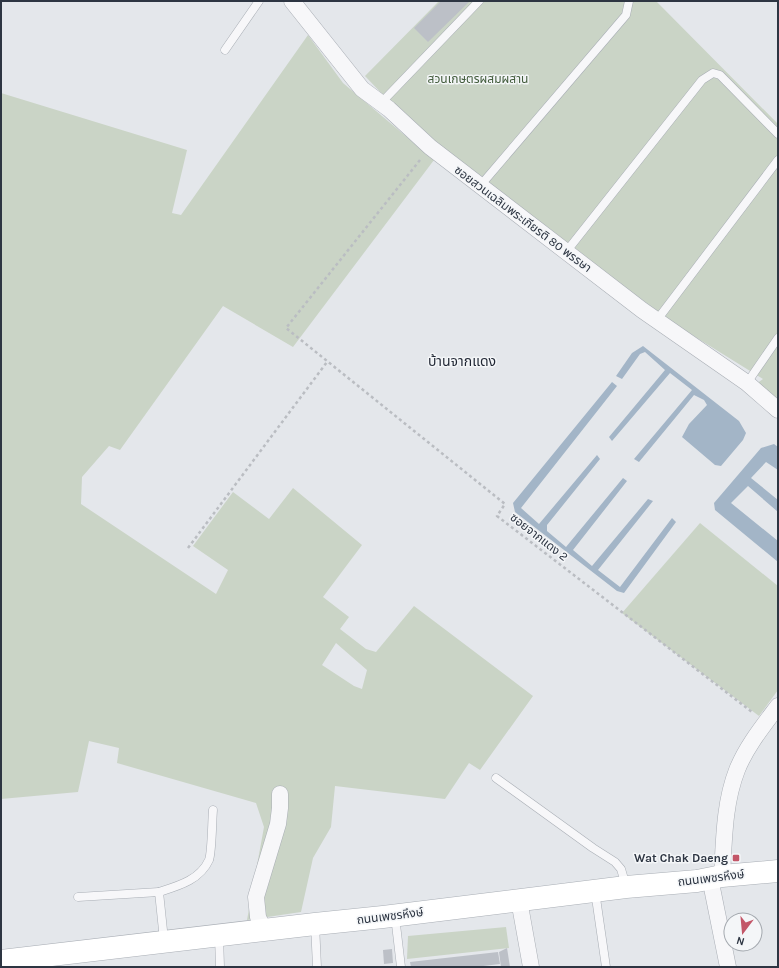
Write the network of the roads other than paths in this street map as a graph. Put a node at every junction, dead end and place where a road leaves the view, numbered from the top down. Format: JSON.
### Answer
{"nodes":[{"id":1,"x":259,"y":1,"type":"edge"},
{"id":2,"x":292,"y":1,"type":"edge"},
{"id":3,"x":479,"y":1,"type":"edge"},
{"id":4,"x":629,"y":1,"type":"edge"},
{"id":5,"x":224,"y":50,"type":"dead end"},
{"id":6,"x":381,"y":103,"type":"junction"},
{"id":7,"x":778,"y":134,"type":"edge"},
{"id":8,"x":778,"y":160,"type":"edge"},
{"id":9,"x":480,"y":186,"type":"junction"},
{"id":10,"x":566,"y":252,"type":"junction"},
{"id":11,"x":657,"y":320,"type":"junction"},
{"id":12,"x":778,"y":338,"type":"edge"},
{"id":13,"x":746,"y":383,"type":"junction"},
{"id":14,"x":778,"y":410,"type":"edge"},
{"id":15,"x":778,"y":706,"type":"edge"},
{"id":16,"x":496,"y":778,"type":"dead end"},
{"id":17,"x":280,"y":794,"type":"dead end"},
{"id":18,"x":213,"y":810,"type":"dead end"},
{"id":19,"x":778,"y":871,"type":"edge"},
{"id":20,"x":716,"y":877,"type":"junction"},
{"id":21,"x":626,"y":887,"type":"junction"},
{"id":22,"x":594,"y":890,"type":"junction"},
{"id":23,"x":159,"y":892,"type":"junction"},
{"id":24,"x":78,"y":897,"type":"dead end"},
{"id":25,"x":519,"y":900,"type":"junction"},
{"id":26,"x":395,"y":916,"type":"junction"},
{"id":27,"x":314,"y":924,"type":"junction"},
{"id":28,"x":264,"y":930,"type":"junction"},
{"id":29,"x":219,"y":935,"type":"junction"},
{"id":30,"x":164,"y":941,"type":"junction"},
{"id":31,"x":1,"y":961,"type":"edge"},
{"id":32,"x":220,"y":967,"type":"edge"},
{"id":33,"x":318,"y":967,"type":"edge"},
{"id":34,"x":401,"y":967,"type":"edge"},
{"id":35,"x":531,"y":967,"type":"edge"},
{"id":36,"x":606,"y":967,"type":"edge"},
{"id":37,"x":728,"y":967,"type":"edge"}],
"edges":[{"from":1,"to":5,"type":"lane"},
{"from":2,"to":6,"type":"street","name":"ซอยสวนเฉลิมพระเกียรติ 80 พรรษา"},
{"from":3,"to":6,"type":"lane"},
{"from":4,"to":9,"type":"lane"},
{"from":6,"to":9,"type":"street","name":"ซอยสวนเฉลิมพระเกียรติ 80 พรรษา"},
{"from":7,"to":10,"type":"lane"},
{"from":8,"to":11,"type":"lane"},
{"from":9,"to":10,"type":"street","name":"ซอยสวนเฉลิมพระเกียรติ 80 พรรษา"},
{"from":10,"to":11,"type":"street","name":"ซอยสวนเฉลิมพระเกียรติ 80 พรรษา"},
{"from":11,"to":13,"type":"street","name":"ซอยสวนเฉลิมพระเกียรติ 80 พรรษา"},
{"from":12,"to":13,"type":"lane"},
{"from":13,"to":14,"type":"street","name":"ซอยสวนเฉลิมพระเกียรติ 80 พรรษา"},
{"from":15,"to":20,"type":"street"},
{"from":16,"to":21,"type":"lane"},
{"from":17,"to":28,"type":"street"},
{"from":18,"to":23,"type":"lane"},
{"from":19,"to":20,"type":"main road","name":"ถนนเพชรหึงษ์"},
{"from":20,"to":21,"type":"main road","name":"ถนนเพชรหึงษ์"},
{"from":20,"to":37,"type":"street"},
{"from":21,"to":22,"type":"main road","name":"ถนนเพชรหึงษ์"},
{"from":22,"to":25,"type":"main road","name":"ถนนเพชรหึงษ์"},
{"from":22,"to":36,"type":"lane"},
{"from":23,"to":24,"type":"lane"},
{"from":23,"to":30,"type":"lane"},
{"from":25,"to":26,"type":"main road","name":"ถนนเพชรหึงษ์"},
{"from":25,"to":35,"type":"street"},
{"from":26,"to":27,"type":"main road","name":"ถนนเพชรหึงษ์"},
{"from":26,"to":34,"type":"lane"},
{"from":27,"to":28,"type":"main road","name":"ถนนเพชรหึงษ์"},
{"from":27,"to":33,"type":"lane"},
{"from":28,"to":29,"type":"main road","name":"ถนนเพชรหึงษ์"},
{"from":29,"to":30,"type":"main road","name":"ถนนเพชรหึงษ์"},
{"from":29,"to":32,"type":"lane"},
{"from":30,"to":31,"type":"main road","name":"ถนนเพชรหึงษ์"}]}
